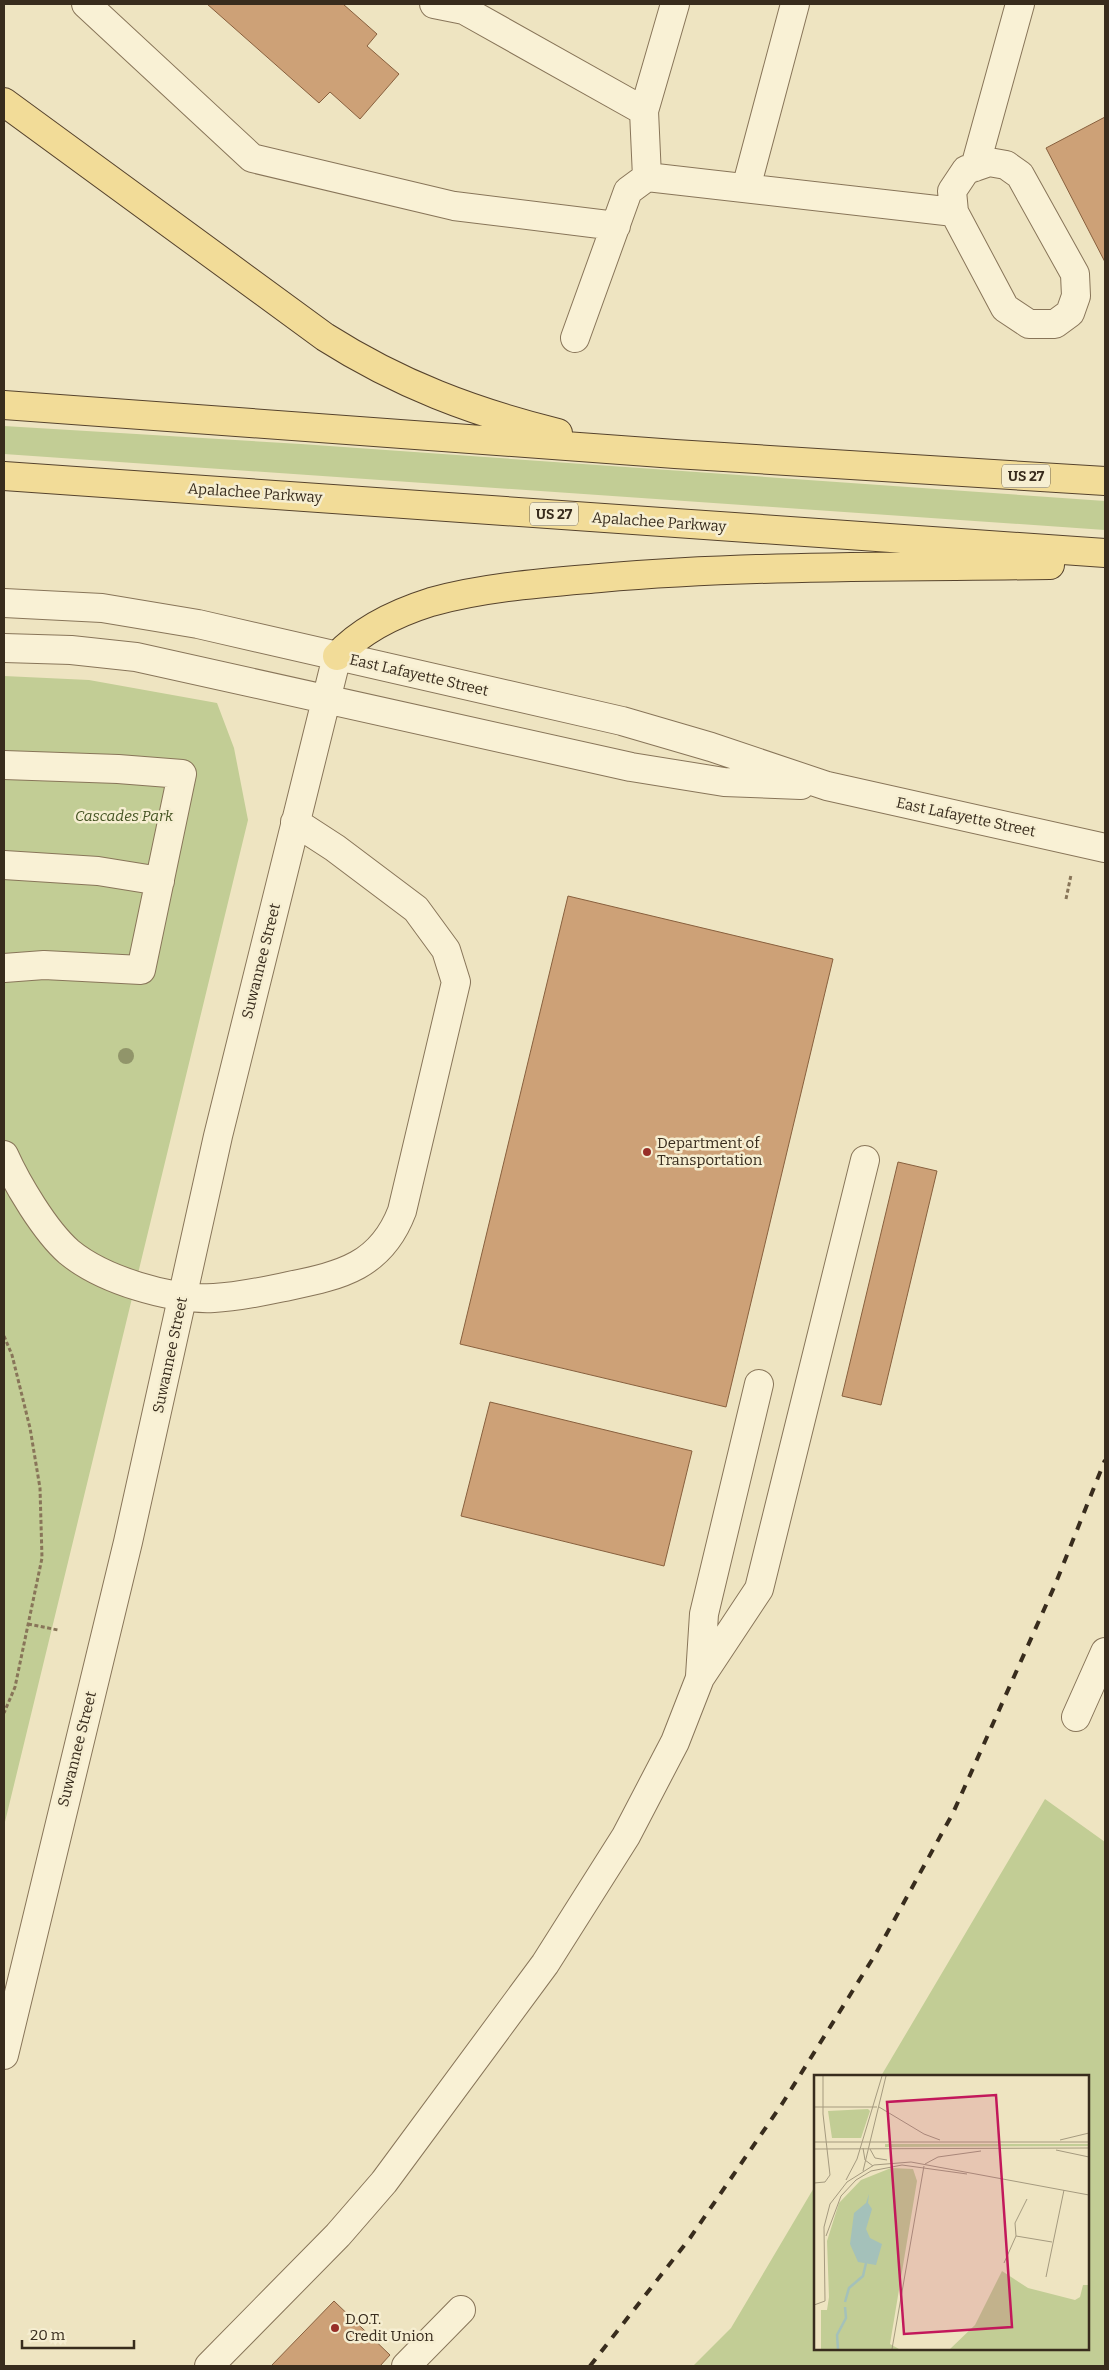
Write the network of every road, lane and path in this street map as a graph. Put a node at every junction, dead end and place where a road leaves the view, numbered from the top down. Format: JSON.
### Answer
{"nodes":[{"id":1,"x":86,"y":4,"type":"edge"},
{"id":2,"x":434,"y":4,"type":"edge"},
{"id":3,"x":675,"y":4,"type":"edge"},
{"id":4,"x":795,"y":4,"type":"edge"},
{"id":5,"x":1020,"y":4,"type":"edge"},
{"id":6,"x":4,"y":102,"type":"edge"},
{"id":7,"x":644,"y":111,"type":"junction"},
{"id":8,"x":975,"y":167,"type":"junction"},
{"id":9,"x":647,"y":177,"type":"junction"},
{"id":10,"x":746,"y":188,"type":"junction"},
{"id":11,"x":954,"y":212,"type":"junction"},
{"id":12,"x":616,"y":226,"type":"junction"},
{"id":13,"x":575,"y":338,"type":"dead end"},
{"id":14,"x":4,"y":405,"type":"edge"},
{"id":15,"x":675,"y":454,"type":"junction"},
{"id":16,"x":4,"y":476,"type":"edge"},
{"id":17,"x":1105,"y":482,"type":"edge"},
{"id":18,"x":1105,"y":552,"type":"edge"},
{"id":19,"x":1105,"y":564,"type":"edge"},
{"id":20,"x":4,"y":599,"type":"edge"},
{"id":21,"x":17,"y":603,"type":"edge"},
{"id":22,"x":4,"y":648,"type":"edge"},
{"id":23,"x":337,"y":656,"type":"junction"},
{"id":24,"x":326,"y":698,"type":"junction"},
{"id":25,"x":4,"y":765,"type":"edge"},
{"id":26,"x":827,"y":786,"type":"junction"},
{"id":27,"x":295,"y":822,"type":"junction"},
{"id":28,"x":1105,"y":848,"type":"edge"},
{"id":29,"x":4,"y":866,"type":"edge"},
{"id":30,"x":1072,"y":871,"type":"dead end"},
{"id":31,"x":160,"y":880,"type":"junction"},
{"id":32,"x":1066,"y":899,"type":"dead end"},
{"id":33,"x":4,"y":968,"type":"edge"},
{"id":34,"x":4,"y":1155,"type":"edge"},
{"id":35,"x":865,"y":1160,"type":"dead end"},
{"id":36,"x":183,"y":1296,"type":"junction"},
{"id":37,"x":4,"y":1336,"type":"edge"},
{"id":38,"x":759,"y":1384,"type":"dead end"},
{"id":39,"x":28,"y":1624,"type":"junction"},
{"id":40,"x":58,"y":1630,"type":"dead end"},
{"id":41,"x":1105,"y":1652,"type":"edge"},
{"id":42,"x":700,"y":1678,"type":"junction"},
{"id":43,"x":4,"y":1713,"type":"edge"},
{"id":44,"x":1076,"y":1717,"type":"dead end"},
{"id":45,"x":4,"y":2055,"type":"edge"},
{"id":46,"x":461,"y":2310,"type":"dead end"},
{"id":47,"x":209,"y":2366,"type":"edge"},
{"id":48,"x":406,"y":2366,"type":"edge"}],
"edges":[{"from":1,"to":12,"type":"street"},
{"from":2,"to":7,"type":"street"},
{"from":3,"to":7,"type":"street"},
{"from":4,"to":10,"type":"street"},
{"from":5,"to":8,"type":"street"},
{"from":6,"to":15,"type":"main road"},
{"from":7,"to":9,"type":"street"},
{"from":8,"to":11,"type":"street"},
{"from":8,"to":11,"type":"street"},
{"from":9,"to":10,"type":"street"},
{"from":9,"to":12,"type":"street"},
{"from":10,"to":11,"type":"street"},
{"from":12,"to":13,"type":"street"},
{"from":14,"to":15,"type":"main road","number":"US 27"},
{"from":15,"to":17,"type":"main road","number":"US 27"},
{"from":16,"to":18,"type":"main road","name":"Apalachee Parkway","number":"US 27"},
{"from":19,"to":23,"type":"main road"},
{"from":20,"to":21,"type":"street","name":"East Lafayette Street"},
{"from":21,"to":23,"type":"street","name":"East Lafayette Street"},
{"from":22,"to":24,"type":"street","name":"East Lafayette Street"},
{"from":23,"to":24,"type":"street","name":"Suwannee Street"},
{"from":23,"to":26,"type":"street","name":"East Lafayette Street"},
{"from":24,"to":26,"type":"street","name":"East Lafayette Street"},
{"from":24,"to":27,"type":"street","name":"Suwannee Street"},
{"from":25,"to":31,"type":"street"},
{"from":26,"to":28,"type":"street","name":"East Lafayette Street"},
{"from":27,"to":36,"type":"street","name":"Suwannee Street"},
{"from":27,"to":36,"type":"street"},
{"from":29,"to":31,"type":"street"},
{"from":30,"to":32,"type":"path"},
{"from":31,"to":33,"type":"street"},
{"from":34,"to":36,"type":"street"},
{"from":35,"to":42,"type":"street"},
{"from":36,"to":45,"type":"street","name":"Suwannee Street"},
{"from":37,"to":39,"type":"path"},
{"from":38,"to":42,"type":"street"},
{"from":39,"to":40,"type":"path"},
{"from":39,"to":43,"type":"path"},
{"from":41,"to":44,"type":"street"},
{"from":42,"to":47,"type":"street"},
{"from":46,"to":48,"type":"street"}]}
